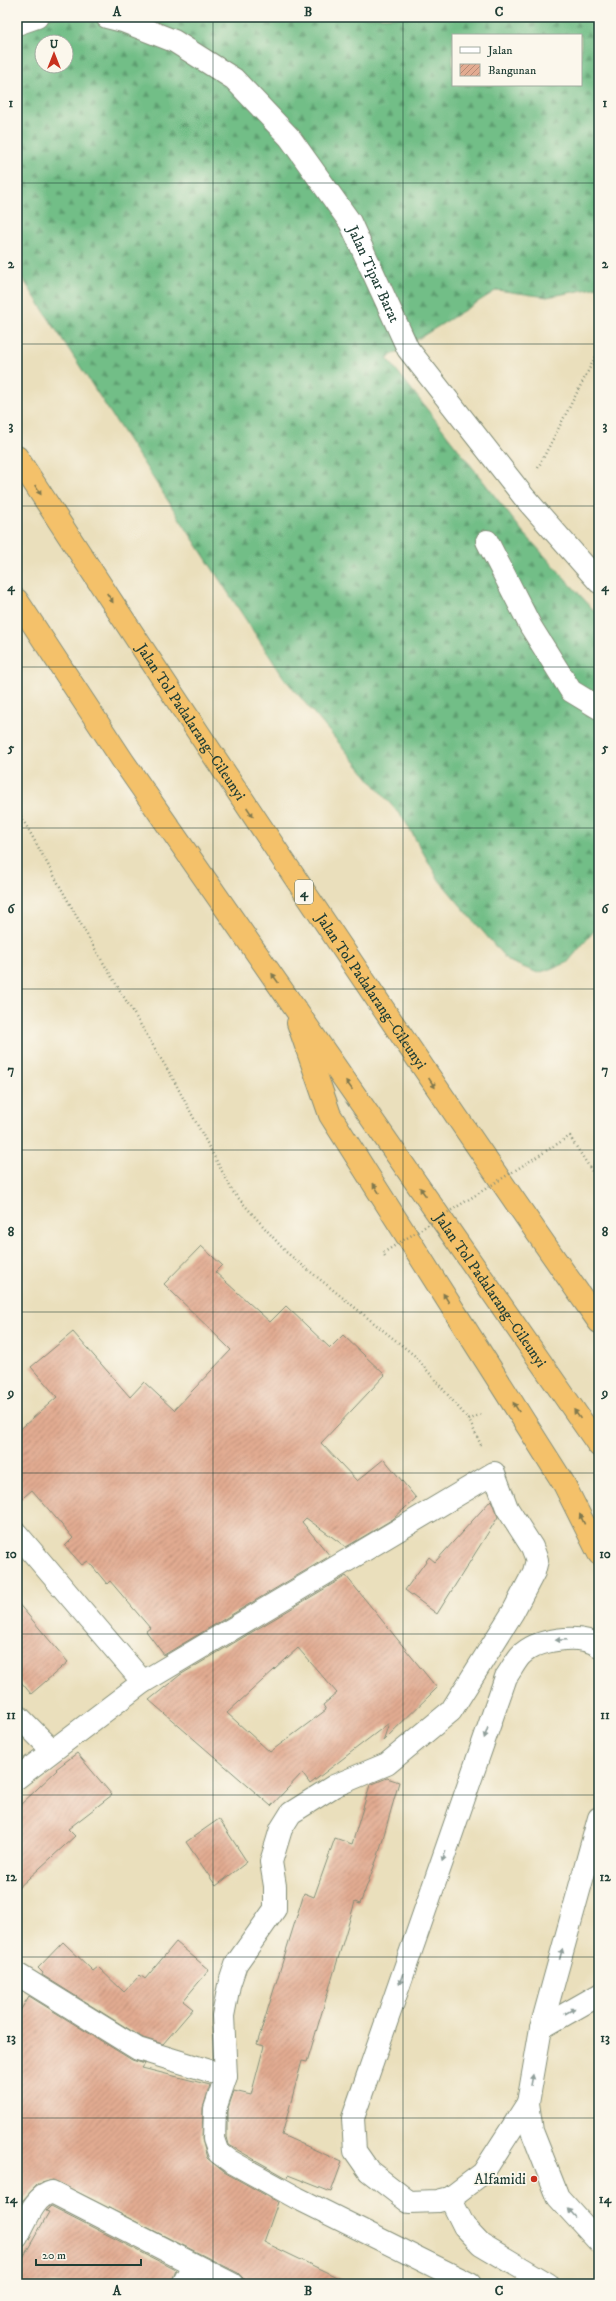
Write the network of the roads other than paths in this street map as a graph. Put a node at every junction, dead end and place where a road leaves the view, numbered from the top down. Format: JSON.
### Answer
{"nodes":[{"id":1,"x":37,"y":17,"type":"edge"},
{"id":2,"x":107,"y":17,"type":"edge"},
{"id":3,"x":17,"y":24,"type":"edge"},
{"id":4,"x":17,"y":457,"type":"edge"},
{"id":5,"x":487,"y":541,"type":"dead end"},
{"id":6,"x":599,"y":582,"type":"edge"},
{"id":7,"x":17,"y":600,"type":"edge"},
{"id":8,"x":599,"y":708,"type":"edge"},
{"id":9,"x":289,"y":997,"type":"junction"},
{"id":10,"x":599,"y":1322,"type":"edge"},
{"id":11,"x":599,"y":1446,"type":"edge"},
{"id":12,"x":17,"y":1534,"type":"edge"},
{"id":13,"x":599,"y":1554,"type":"edge"},
{"id":14,"x":599,"y":1646,"type":"edge"},
{"id":15,"x":143,"y":1682,"type":"junction"},
{"id":16,"x":17,"y":1715,"type":"edge"},
{"id":17,"x":52,"y":1750,"type":"junction"},
{"id":18,"x":17,"y":1778,"type":"edge"},
{"id":19,"x":599,"y":1818,"type":"edge"},
{"id":20,"x":17,"y":1974,"type":"edge"},
{"id":21,"x":599,"y":1995,"type":"edge"},
{"id":22,"x":541,"y":2028,"type":"junction"},
{"id":23,"x":226,"y":2076,"type":"junction"},
{"id":24,"x":528,"y":2103,"type":"junction"},
{"id":25,"x":450,"y":2198,"type":"junction"},
{"id":26,"x":17,"y":2237,"type":"edge"},
{"id":27,"x":599,"y":2242,"type":"edge"},
{"id":28,"x":188,"y":2275,"type":"edge"},
{"id":29,"x":232,"y":2284,"type":"edge"},
{"id":30,"x":470,"y":2284,"type":"edge"},
{"id":31,"x":548,"y":2284,"type":"edge"}],
"edges":[{"from":1,"to":3,"type":"street"},
{"from":2,"to":6,"type":"street","name":"Jalan Tipar Barat"},
{"from":4,"to":10,"type":"highway","name":"Jalan Tol Padalarang–Cileunyi","number":"4","one_way":true},
{"from":5,"to":8,"type":"street"},
{"from":9,"to":7,"type":"highway","name":"Jalan Tol Padalarang–Cileunyi","one_way":true},
{"from":11,"to":9,"type":"highway","name":"Jalan Tol Padalarang–Cileunyi","one_way":true},
{"from":13,"to":9,"type":"highway","one_way":true},
{"from":12,"to":15,"type":"street"},
{"from":14,"to":25,"type":"street","one_way":true},
{"from":15,"to":17,"type":"street"},
{"from":15,"to":23,"type":"street"},
{"from":16,"to":17,"type":"street"},
{"from":17,"to":18,"type":"street"},
{"from":22,"to":19,"type":"street","one_way":true},
{"from":20,"to":23,"type":"street"},
{"from":22,"to":21,"type":"street","one_way":true},
{"from":24,"to":22,"type":"street","one_way":true},
{"from":23,"to":30,"type":"street"},
{"from":24,"to":25,"type":"street"},
{"from":27,"to":24,"type":"street","one_way":true},
{"from":25,"to":31,"type":"street"},
{"from":26,"to":28,"type":"street"},
{"from":28,"to":29,"type":"street"}]}
